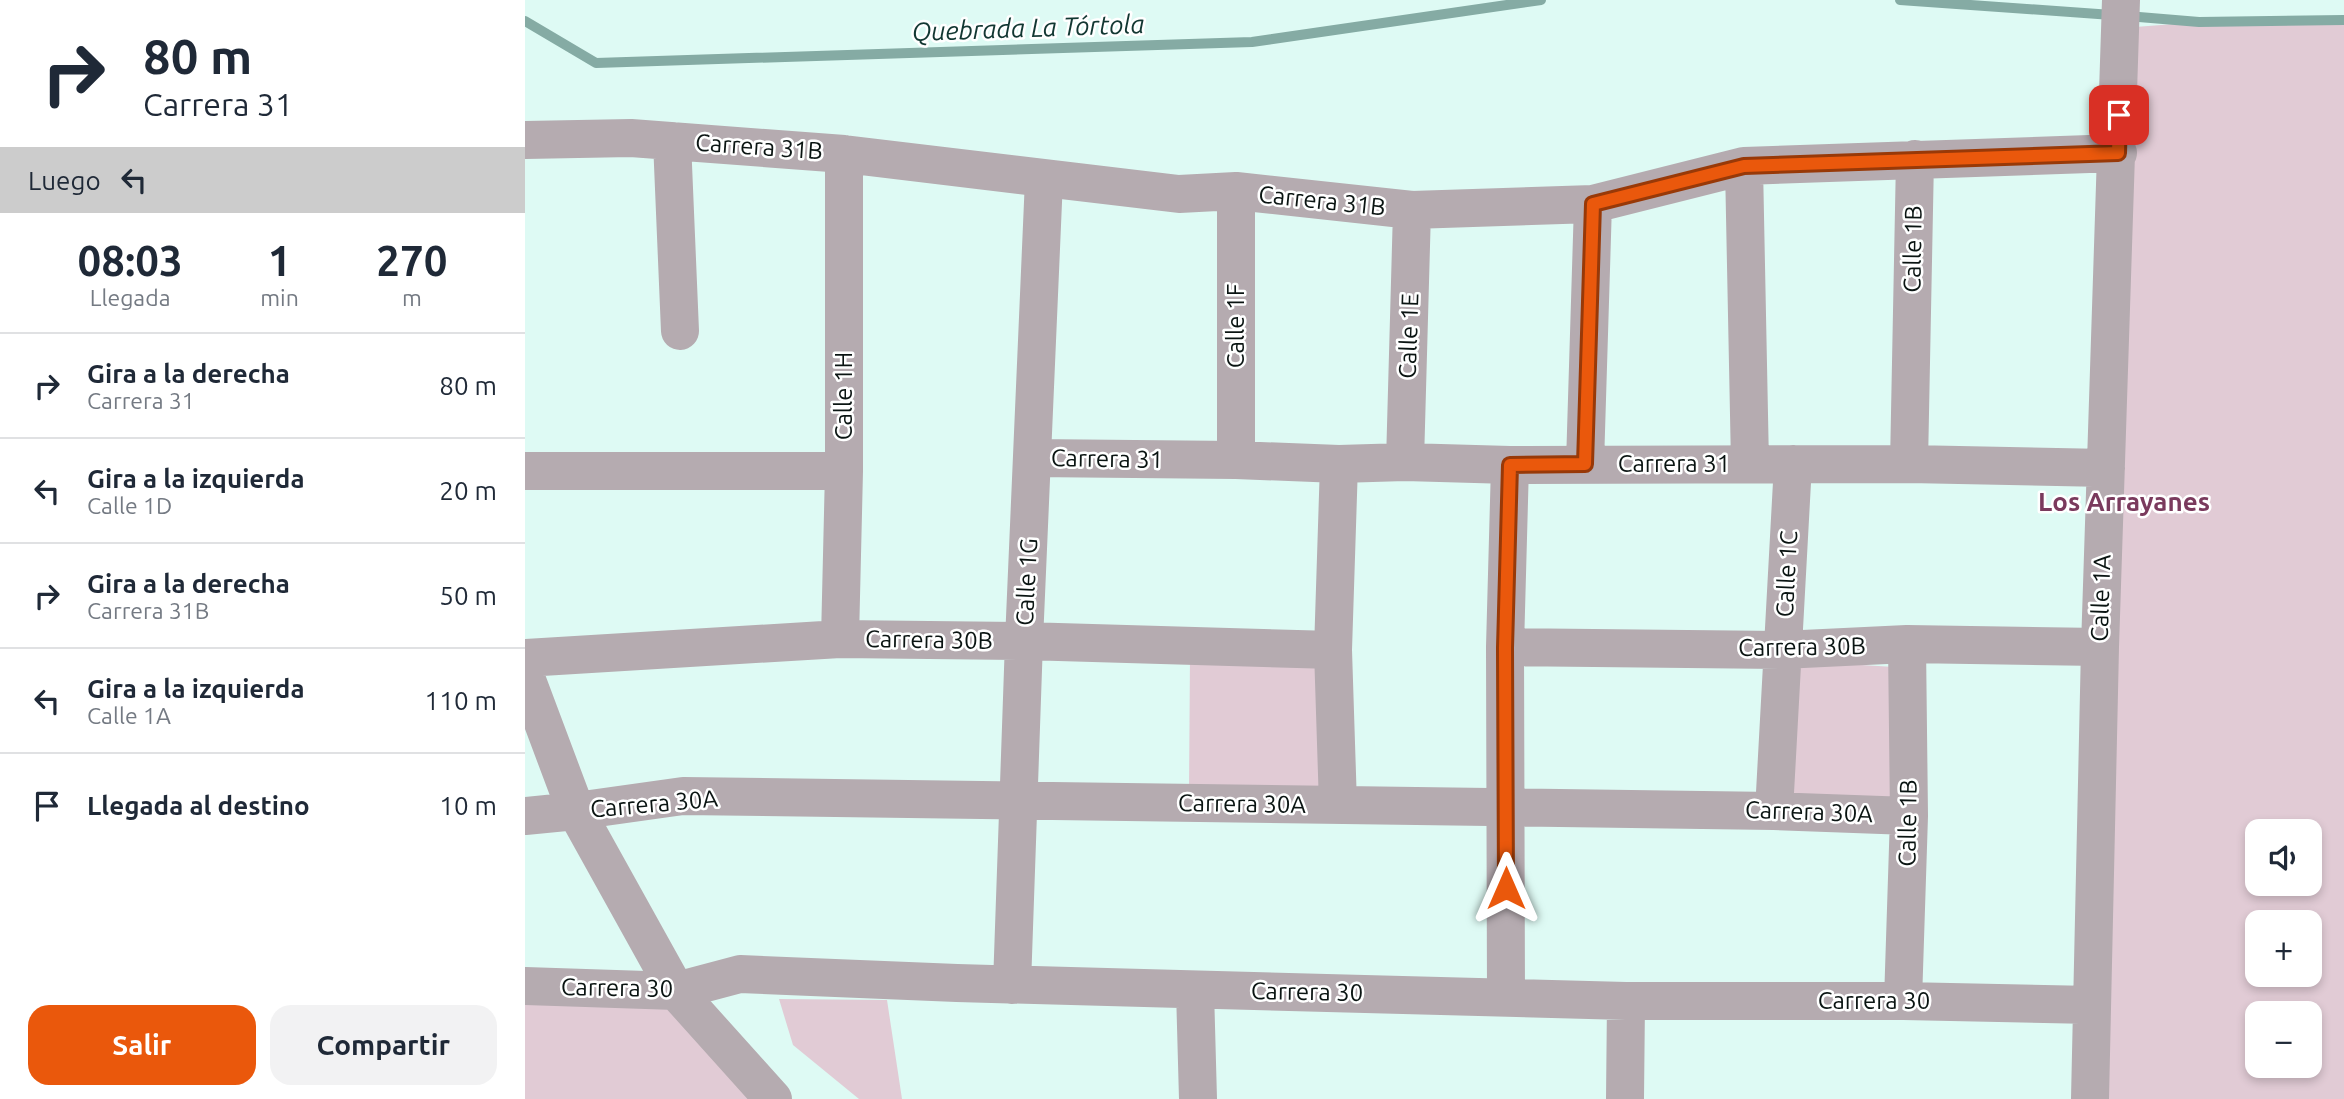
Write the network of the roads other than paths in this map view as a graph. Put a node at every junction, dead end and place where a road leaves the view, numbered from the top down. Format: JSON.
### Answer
{"nodes":[{"id":1,"x":2122,"y":0,"type":"edge"},
{"id":2,"x":525,"y":140,"type":"edge"},
{"id":3,"x":672,"y":141,"type":"junction"},
{"id":4,"x":844,"y":153,"type":"junction"},
{"id":5,"x":2118,"y":153,"type":"junction"},
{"id":6,"x":1915,"y":159,"type":"junction"},
{"id":7,"x":1744,"y":166,"type":"junction"},
{"id":8,"x":1044,"y":179,"type":"junction"},
{"id":9,"x":1236,"y":191,"type":"junction"},
{"id":10,"x":1593,"y":204,"type":"junction"},
{"id":11,"x":1412,"y":210,"type":"junction"},
{"id":12,"x":680,"y":331,"type":"dead end"},
{"id":13,"x":1033,"y":458,"type":"junction"},
{"id":14,"x":1236,"y":460,"type":"junction"},
{"id":15,"x":1405,"y":462,"type":"junction"},
{"id":16,"x":1339,"y":464,"type":"junction"},
{"id":17,"x":1585,"y":464,"type":"junction"},
{"id":18,"x":1750,"y":464,"type":"junction"},
{"id":19,"x":1793,"y":464,"type":"junction"},
{"id":20,"x":1909,"y":464,"type":"junction"},
{"id":21,"x":1510,"y":465,"type":"junction"},
{"id":22,"x":2106,"y":468,"type":"junction"},
{"id":23,"x":525,"y":471,"type":"edge"},
{"id":24,"x":844,"y":471,"type":"junction"},
{"id":25,"x":840,"y":639,"type":"junction"},
{"id":26,"x":1024,"y":641,"type":"junction"},
{"id":27,"x":1907,"y":644,"type":"junction"},
{"id":28,"x":2100,"y":647,"type":"junction"},
{"id":29,"x":1505,"y":648,"type":"junction"},
{"id":30,"x":1333,"y":650,"type":"junction"},
{"id":31,"x":1782,"y":650,"type":"junction"},
{"id":32,"x":525,"y":658,"type":"edge"},
{"id":33,"x":525,"y":675,"type":"edge"},
{"id":34,"x":1020,"y":802,"type":"junction"},
{"id":35,"x":1338,"y":806,"type":"junction"},
{"id":36,"x":1505,"y":807,"type":"junction"},
{"id":37,"x":1774,"y":810,"type":"junction"},
{"id":38,"x":576,"y":811,"type":"junction"},
{"id":39,"x":525,"y":816,"type":"edge"},
{"id":40,"x":1909,"y":816,"type":"junction"},
{"id":41,"x":1012,"y":985,"type":"junction"},
{"id":42,"x":525,"y":986,"type":"edge"},
{"id":43,"x":1195,"y":990,"type":"junction"},
{"id":44,"x":676,"y":991,"type":"junction"},
{"id":45,"x":1506,"y":997,"type":"junction"},
{"id":46,"x":1626,"y":1001,"type":"junction"},
{"id":47,"x":1903,"y":1001,"type":"junction"},
{"id":48,"x":2092,"y":1006,"type":"junction"},
{"id":49,"x":773,"y":1099,"type":"edge"},
{"id":50,"x":1198,"y":1099,"type":"edge"},
{"id":51,"x":1625,"y":1099,"type":"edge"},
{"id":52,"x":2090,"y":1099,"type":"edge"}],
"edges":[{"from":1,"to":5,"type":"street","name":"Calle 1A"},
{"from":2,"to":3,"type":"street","name":"Carrera 31B"},
{"from":3,"to":4,"type":"street","name":"Carrera 31B"},
{"from":3,"to":12,"type":"street"},
{"from":4,"to":8,"type":"street","name":"Carrera 31B"},
{"from":4,"to":24,"type":"street","name":"Calle 1H"},
{"from":5,"to":6,"type":"street","name":"Carrera 31B"},
{"from":5,"to":22,"type":"street","name":"Calle 1A"},
{"from":6,"to":7,"type":"street","name":"Carrera 31B"},
{"from":6,"to":20,"type":"street","name":"Calle 1B"},
{"from":7,"to":10,"type":"street","name":"Carrera 31B"},
{"from":7,"to":18,"type":"street"},
{"from":8,"to":9,"type":"street","name":"Carrera 31B"},
{"from":8,"to":13,"type":"street","name":"Calle 1G"},
{"from":9,"to":11,"type":"street","name":"Carrera 31B"},
{"from":9,"to":14,"type":"street","name":"Calle 1F"},
{"from":10,"to":11,"type":"street","name":"Carrera 31B"},
{"from":10,"to":17,"type":"street"},
{"from":11,"to":15,"type":"street","name":"Calle 1E"},
{"from":13,"to":14,"type":"street","name":"Carrera 31"},
{"from":13,"to":26,"type":"street","name":"Calle 1G"},
{"from":14,"to":16,"type":"street","name":"Carrera 31"},
{"from":15,"to":16,"type":"street","name":"Carrera 31"},
{"from":15,"to":21,"type":"street","name":"Carrera 31"},
{"from":16,"to":30,"type":"street"},
{"from":17,"to":18,"type":"street","name":"Carrera 31"},
{"from":17,"to":21,"type":"street","name":"Carrera 31"},
{"from":18,"to":19,"type":"street","name":"Carrera 31"},
{"from":19,"to":20,"type":"street","name":"Carrera 31"},
{"from":19,"to":31,"type":"street","name":"Calle 1C"},
{"from":20,"to":22,"type":"street","name":"Carrera 31"},
{"from":21,"to":29,"type":"street"},
{"from":22,"to":28,"type":"street","name":"Calle 1A"},
{"from":23,"to":24,"type":"street"},
{"from":24,"to":25,"type":"street","name":"Calle 1H"},
{"from":25,"to":26,"type":"street","name":"Carrera 30B"},
{"from":25,"to":32,"type":"street","name":"Carrera 30B"},
{"from":26,"to":30,"type":"street","name":"Carrera 30B"},
{"from":26,"to":34,"type":"street","name":"Calle 1G"},
{"from":27,"to":28,"type":"street","name":"Carrera 30B"},
{"from":27,"to":31,"type":"street","name":"Carrera 30B"},
{"from":27,"to":40,"type":"street","name":"Calle 1B"},
{"from":28,"to":48,"type":"street","name":"Calle 1A"},
{"from":29,"to":31,"type":"street","name":"Carrera 30B"},
{"from":29,"to":36,"type":"street"},
{"from":30,"to":35,"type":"street"},
{"from":31,"to":37,"type":"street","name":"Calle 1C"},
{"from":33,"to":38,"type":"street"},
{"from":34,"to":35,"type":"street","name":"Carrera 30A"},
{"from":34,"to":38,"type":"street","name":"Carrera 30A"},
{"from":34,"to":41,"type":"street","name":"Calle 1G"},
{"from":35,"to":36,"type":"street","name":"Carrera 30A"},
{"from":36,"to":37,"type":"street","name":"Carrera 30A"},
{"from":36,"to":45,"type":"street"},
{"from":37,"to":40,"type":"street","name":"Carrera 30A"},
{"from":38,"to":39,"type":"street"},
{"from":38,"to":44,"type":"street"},
{"from":40,"to":47,"type":"street","name":"Calle 1B"},
{"from":41,"to":43,"type":"street","name":"Carrera 30"},
{"from":41,"to":44,"type":"street","name":"Carrera 30"},
{"from":42,"to":44,"type":"street","name":"Carrera 30"},
{"from":43,"to":45,"type":"street","name":"Carrera 30"},
{"from":43,"to":50,"type":"street"},
{"from":44,"to":49,"type":"street"},
{"from":45,"to":46,"type":"street","name":"Carrera 30"},
{"from":46,"to":47,"type":"street","name":"Carrera 30"},
{"from":46,"to":51,"type":"street"},
{"from":47,"to":48,"type":"street","name":"Carrera 30"},
{"from":48,"to":52,"type":"street","name":"Calle 1A"}]}
